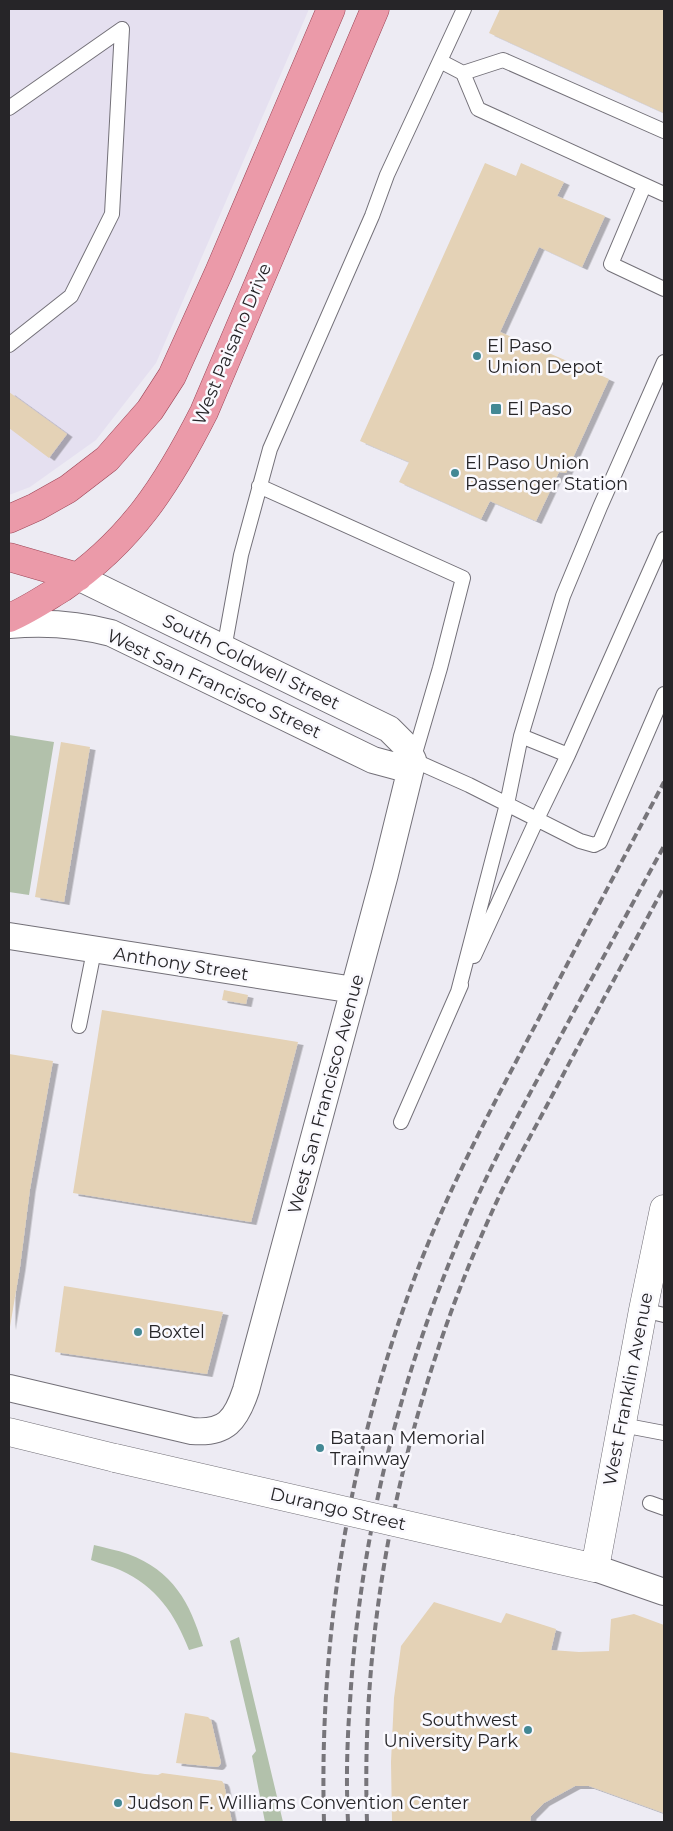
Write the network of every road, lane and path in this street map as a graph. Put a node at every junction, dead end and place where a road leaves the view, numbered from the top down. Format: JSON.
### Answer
{"nodes":[{"id":1,"x":331,"y":9,"type":"edge"},
{"id":2,"x":375,"y":9,"type":"edge"},
{"id":3,"x":464,"y":9,"type":"edge"},
{"id":4,"x":440,"y":61,"type":"junction"},
{"id":5,"x":463,"y":73,"type":"junction"},
{"id":6,"x":9,"y":108,"type":"edge"},
{"id":7,"x":664,"y":131,"type":"edge"},
{"id":8,"x":644,"y":186,"type":"junction"},
{"id":9,"x":664,"y":194,"type":"edge"},
{"id":10,"x":664,"y":288,"type":"edge"},
{"id":11,"x":9,"y":345,"type":"edge"},
{"id":12,"x":664,"y":362,"type":"edge"},
{"id":13,"x":259,"y":486,"type":"junction"},
{"id":14,"x":9,"y":519,"type":"edge"},
{"id":15,"x":664,"y":539,"type":"edge"},
{"id":16,"x":9,"y":557,"type":"edge"},
{"id":17,"x":78,"y":577,"type":"junction"},
{"id":18,"x":9,"y":618,"type":"edge"},
{"id":19,"x":9,"y":625,"type":"edge"},
{"id":20,"x":224,"y":649,"type":"junction"},
{"id":21,"x":664,"y":694,"type":"edge"},
{"id":22,"x":521,"y":736,"type":"junction"},
{"id":23,"x":568,"y":755,"type":"junction"},
{"id":24,"x":413,"y":760,"type":"junction"},
{"id":25,"x":507,"y":804,"type":"junction"},
{"id":26,"x":537,"y":818,"type":"junction"},
{"id":27,"x":9,"y":936,"type":"edge"},
{"id":28,"x":94,"y":951,"type":"junction"},
{"id":29,"x":354,"y":990,"type":"junction"},
{"id":30,"x":458,"y":992,"type":"junction"},
{"id":31,"x":79,"y":1026,"type":"dead end"},
{"id":32,"x":401,"y":1122,"type":"dead end"},
{"id":33,"x":664,"y":1209,"type":"edge"},
{"id":34,"x":654,"y":1312,"type":"edge"},
{"id":35,"x":9,"y":1388,"type":"edge"},
{"id":36,"x":622,"y":1425,"type":"junction"},
{"id":37,"x":9,"y":1432,"type":"edge"},
{"id":38,"x":664,"y":1433,"type":"edge"},
{"id":39,"x":650,"y":1503,"type":"dead end"},
{"id":40,"x":664,"y":1508,"type":"edge"},
{"id":41,"x":595,"y":1568,"type":"junction"},
{"id":42,"x":664,"y":1592,"type":"edge"}],
"edges":[{"from":1,"to":14,"type":"main road"},
{"from":2,"to":17,"type":"main road","name":"West Paisano Drive"},
{"from":3,"to":4,"type":"lane"},
{"from":4,"to":5,"type":"lane"},
{"from":4,"to":13,"type":"lane"},
{"from":5,"to":7,"type":"lane"},
{"from":5,"to":8,"type":"lane"},
{"from":6,"to":11,"type":"lane"},
{"from":8,"to":9,"type":"lane"},
{"from":8,"to":10,"type":"lane"},
{"from":12,"to":22,"type":"lane"},
{"from":13,"to":20,"type":"lane"},
{"from":13,"to":24,"type":"lane"},
{"from":15,"to":23,"type":"lane"},
{"from":16,"to":17,"type":"main road"},
{"from":17,"to":18,"type":"main road","name":"West Paisano Drive"},
{"from":17,"to":20,"type":"street","name":"South Coldwell Street"},
{"from":19,"to":24,"type":"street","name":"West San Francisco Street"},
{"from":20,"to":24,"type":"street","name":"South Coldwell Street"},
{"from":21,"to":26,"type":"lane"},
{"from":22,"to":23,"type":"lane"},
{"from":22,"to":25,"type":"lane"},
{"from":23,"to":26,"type":"lane"},
{"from":24,"to":25,"type":"lane"},
{"from":24,"to":29,"type":"street","name":"West San Francisco Avenue"},
{"from":25,"to":26,"type":"lane"},
{"from":25,"to":30,"type":"lane"},
{"from":26,"to":30,"type":"lane"},
{"from":27,"to":28,"type":"street","name":"Anthony Street"},
{"from":28,"to":29,"type":"street","name":"Anthony Street"},
{"from":28,"to":31,"type":"lane"},
{"from":29,"to":35,"type":"street","name":"West San Francisco Avenue"},
{"from":30,"to":32,"type":"lane"},
{"from":33,"to":34,"type":"street","name":"West Franklin Avenue"},
{"from":34,"to":36,"type":"street","name":"West Franklin Avenue"},
{"from":36,"to":38,"type":"lane"},
{"from":36,"to":41,"type":"street","name":"West Franklin Avenue"},
{"from":37,"to":41,"type":"street","name":"Durango Street","bridge":true},
{"from":39,"to":40,"type":"lane"},
{"from":41,"to":42,"type":"street","name":"Durango Street"}]}
